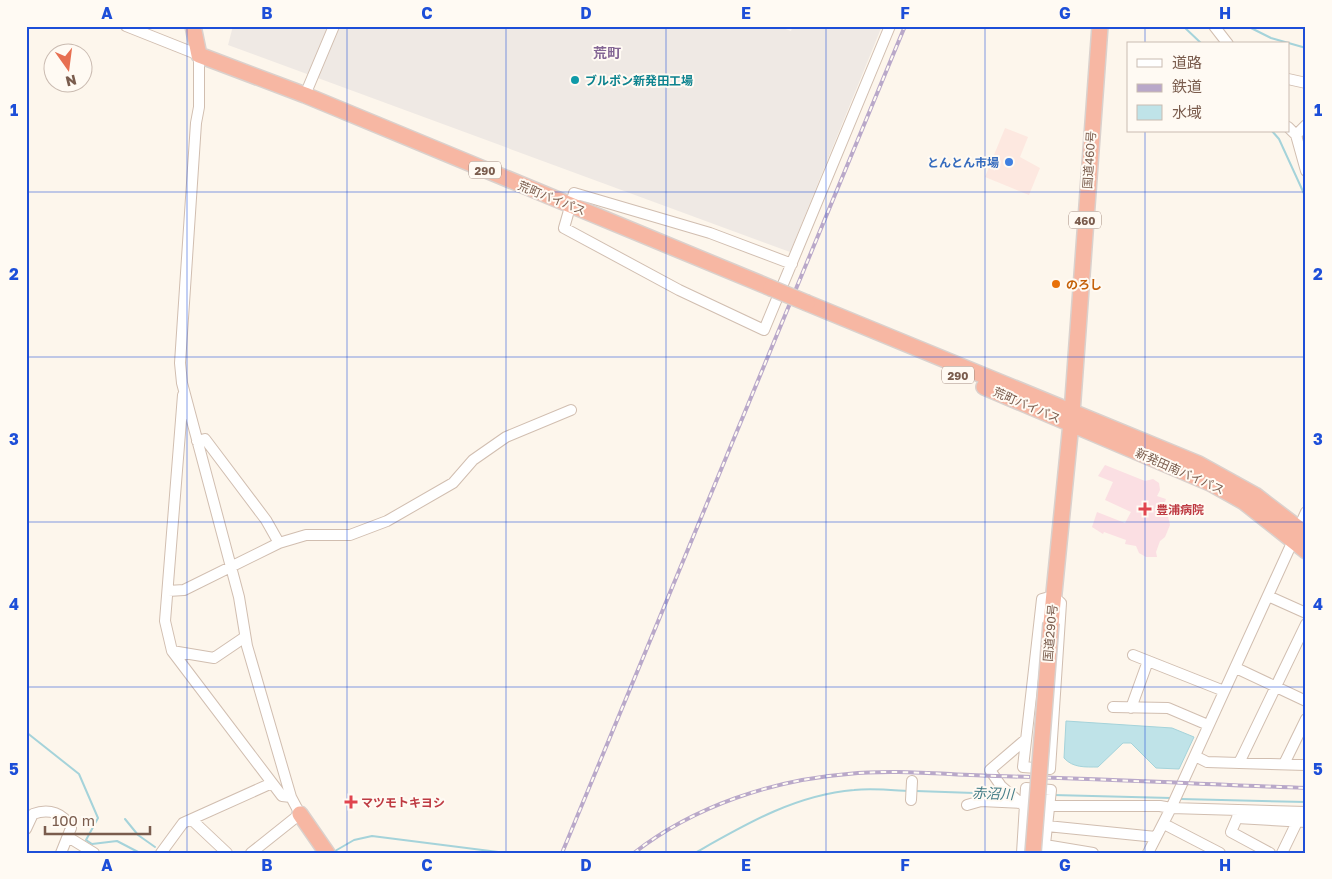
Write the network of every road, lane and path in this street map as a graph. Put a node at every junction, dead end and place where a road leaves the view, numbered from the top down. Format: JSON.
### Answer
{"nodes":[{"id":1,"x":126,"y":26,"type":"edge"},
{"id":2,"x":193,"y":26,"type":"edge"},
{"id":3,"x":334,"y":26,"type":"edge"},
{"id":4,"x":890,"y":26,"type":"edge"},
{"id":5,"x":1100,"y":26,"type":"edge"},
{"id":6,"x":1214,"y":26,"type":"edge"},
{"id":7,"x":1227,"y":42,"type":"edge"},
{"id":8,"x":199,"y":55,"type":"junction"},
{"id":9,"x":1290,"y":79,"type":"edge"},
{"id":10,"x":1306,"y":83,"type":"edge"},
{"id":11,"x":305,"y":95,"type":"junction"},
{"id":12,"x":1306,"y":124,"type":"edge"},
{"id":13,"x":1290,"y":129,"type":"edge"},
{"id":14,"x":1296,"y":135,"type":"junction"},
{"id":15,"x":1306,"y":171,"type":"edge"},
{"id":16,"x":570,"y":205,"type":"junction"},
{"id":17,"x":792,"y":264,"type":"junction"},
{"id":18,"x":183,"y":388,"type":"junction"},
{"id":19,"x":571,"y":410,"type":"dead end"},
{"id":20,"x":1071,"y":418,"type":"junction"},
{"id":21,"x":197,"y":441,"type":"junction"},
{"id":22,"x":1306,"y":512,"type":"edge"},
{"id":23,"x":1299,"y":534,"type":"edge"},
{"id":24,"x":279,"y":543,"type":"junction"},
{"id":25,"x":1306,"y":551,"type":"edge"},
{"id":26,"x":230,"y":567,"type":"junction"},
{"id":27,"x":168,"y":591,"type":"junction"},
{"id":28,"x":1053,"y":596,"type":"junction"},
{"id":29,"x":1268,"y":596,"type":"junction"},
{"id":30,"x":1306,"y":612,"type":"edge"},
{"id":31,"x":1306,"y":624,"type":"edge"},
{"id":32,"x":245,"y":637,"type":"junction"},
{"id":33,"x":172,"y":651,"type":"junction"},
{"id":34,"x":1133,"y":655,"type":"dead end"},
{"id":35,"x":1148,"y":661,"type":"junction"},
{"id":36,"x":1236,"y":668,"type":"junction"},
{"id":37,"x":1276,"y":686,"type":"junction"},
{"id":38,"x":1224,"y":692,"type":"junction"},
{"id":39,"x":1306,"y":701,"type":"edge"},
{"id":40,"x":1113,"y":707,"type":"dead end"},
{"id":41,"x":1130,"y":708,"type":"junction"},
{"id":42,"x":1306,"y":719,"type":"edge"},
{"id":43,"x":1208,"y":725,"type":"junction"},
{"id":44,"x":1024,"y":740,"type":"junction"},
{"id":45,"x":1195,"y":756,"type":"junction"},
{"id":46,"x":1239,"y":763,"type":"junction"},
{"id":47,"x":1284,"y":764,"type":"junction"},
{"id":48,"x":1306,"y":765,"type":"edge"},
{"id":49,"x":912,"y":781,"type":"dead end"},
{"id":50,"x":272,"y":783,"type":"junction"},
{"id":51,"x":291,"y":796,"type":"junction"},
{"id":52,"x":911,"y":800,"type":"dead end"},
{"id":53,"x":967,"y":804,"type":"dead end"},
{"id":54,"x":1023,"y":805,"type":"junction"},
{"id":55,"x":1049,"y":806,"type":"junction"},
{"id":56,"x":1171,"y":808,"type":"junction"},
{"id":57,"x":1306,"y":812,"type":"edge"},
{"id":58,"x":300,"y":814,"type":"junction"},
{"id":59,"x":1238,"y":814,"type":"junction"},
{"id":60,"x":192,"y":820,"type":"junction"},
{"id":61,"x":1302,"y":822,"type":"edge"},
{"id":62,"x":1164,"y":824,"type":"junction"},
{"id":63,"x":1047,"y":826,"type":"junction"},
{"id":64,"x":26,"y":829,"type":"edge"},
{"id":65,"x":68,"y":836,"type":"junction"},
{"id":66,"x":1156,"y":837,"type":"junction"},
{"id":67,"x":1041,"y":850,"type":"edge"},
{"id":68,"x":162,"y":852,"type":"edge"},
{"id":69,"x":61,"y":853,"type":"edge"},
{"id":70,"x":94,"y":853,"type":"edge"},
{"id":71,"x":227,"y":853,"type":"edge"},
{"id":72,"x":251,"y":853,"type":"edge"},
{"id":73,"x":327,"y":853,"type":"edge"},
{"id":74,"x":1022,"y":853,"type":"edge"},
{"id":75,"x":1093,"y":853,"type":"edge"},
{"id":76,"x":1148,"y":853,"type":"edge"},
{"id":77,"x":1220,"y":853,"type":"edge"},
{"id":78,"x":1270,"y":853,"type":"edge"},
{"id":79,"x":1282,"y":853,"type":"edge"}],
"edges":[{"from":1,"to":8,"type":"street"},
{"from":2,"to":8,"type":"highway"},
{"from":3,"to":11,"type":"street"},
{"from":4,"to":17,"type":"street"},
{"from":5,"to":20,"type":"highway","name":"国道460号","number":"460"},
{"from":6,"to":7,"type":"street"},
{"from":8,"to":11,"type":"highway","name":"荒町バイパス","number":"290"},
{"from":8,"to":18,"type":"street"},
{"from":9,"to":10,"type":"street"},
{"from":11,"to":16,"type":"highway","name":"荒町バイパス","number":"290"},
{"from":12,"to":14,"type":"street"},
{"from":13,"to":14,"type":"street"},
{"from":14,"to":15,"type":"street"},
{"from":16,"to":17,"type":"street"},
{"from":16,"to":17,"type":"street"},
{"from":16,"to":20,"type":"highway","name":"荒町バイパス","number":"290","bridge":true},
{"from":18,"to":21,"type":"street"},
{"from":18,"to":27,"type":"street"},
{"from":19,"to":24,"type":"street"},
{"from":20,"to":23,"type":"highway","name":"新発田南バイパス"},
{"from":20,"to":28,"type":"highway","name":"国道290号"},
{"from":21,"to":24,"type":"street"},
{"from":21,"to":26,"type":"street"},
{"from":22,"to":23,"type":"street"},
{"from":23,"to":25,"type":"highway","name":"新発田南バイパス"},
{"from":23,"to":29,"type":"street"},
{"from":24,"to":26,"type":"street"},
{"from":26,"to":27,"type":"street"},
{"from":26,"to":32,"type":"street"},
{"from":27,"to":33,"type":"street"},
{"from":28,"to":44,"type":"street"},
{"from":28,"to":44,"type":"street"},
{"from":28,"to":67,"type":"highway","name":"国道290号","bridge":true},
{"from":29,"to":30,"type":"street"},
{"from":29,"to":36,"type":"street"},
{"from":31,"to":37,"type":"street"},
{"from":32,"to":33,"type":"street"},
{"from":32,"to":51,"type":"street"},
{"from":33,"to":50,"type":"street"},
{"from":34,"to":35,"type":"street"},
{"from":35,"to":38,"type":"street"},
{"from":35,"to":41,"type":"street"},
{"from":36,"to":37,"type":"street"},
{"from":36,"to":38,"type":"street"},
{"from":37,"to":39,"type":"street"},
{"from":37,"to":46,"type":"street"},
{"from":38,"to":43,"type":"street"},
{"from":40,"to":41,"type":"street"},
{"from":41,"to":43,"type":"street"},
{"from":42,"to":47,"type":"street"},
{"from":43,"to":45,"type":"street"},
{"from":44,"to":54,"type":"street"},
{"from":45,"to":46,"type":"street"},
{"from":45,"to":56,"type":"street"},
{"from":46,"to":47,"type":"street"},
{"from":47,"to":48,"type":"street"},
{"from":49,"to":52,"type":"street"},
{"from":50,"to":51,"type":"street"},
{"from":50,"to":60,"type":"street"},
{"from":51,"to":58,"type":"street"},
{"from":53,"to":54,"type":"street"},
{"from":54,"to":55,"type":"street"},
{"from":54,"to":74,"type":"street"},
{"from":55,"to":56,"type":"street"},
{"from":55,"to":63,"type":"street"},
{"from":56,"to":59,"type":"street"},
{"from":56,"to":62,"type":"street"},
{"from":57,"to":59,"type":"street"},
{"from":58,"to":72,"type":"street"},
{"from":58,"to":73,"type":"highway"},
{"from":59,"to":61,"type":"street"},
{"from":59,"to":78,"type":"street"},
{"from":60,"to":68,"type":"street"},
{"from":60,"to":71,"type":"street"},
{"from":61,"to":79,"type":"street"},
{"from":62,"to":66,"type":"street"},
{"from":62,"to":77,"type":"street"},
{"from":63,"to":66,"type":"street"},
{"from":63,"to":67,"type":"street"},
{"from":64,"to":65,"type":"street"},
{"from":65,"to":69,"type":"street"},
{"from":65,"to":70,"type":"street"},
{"from":66,"to":76,"type":"street"},
{"from":67,"to":75,"type":"street"}]}
